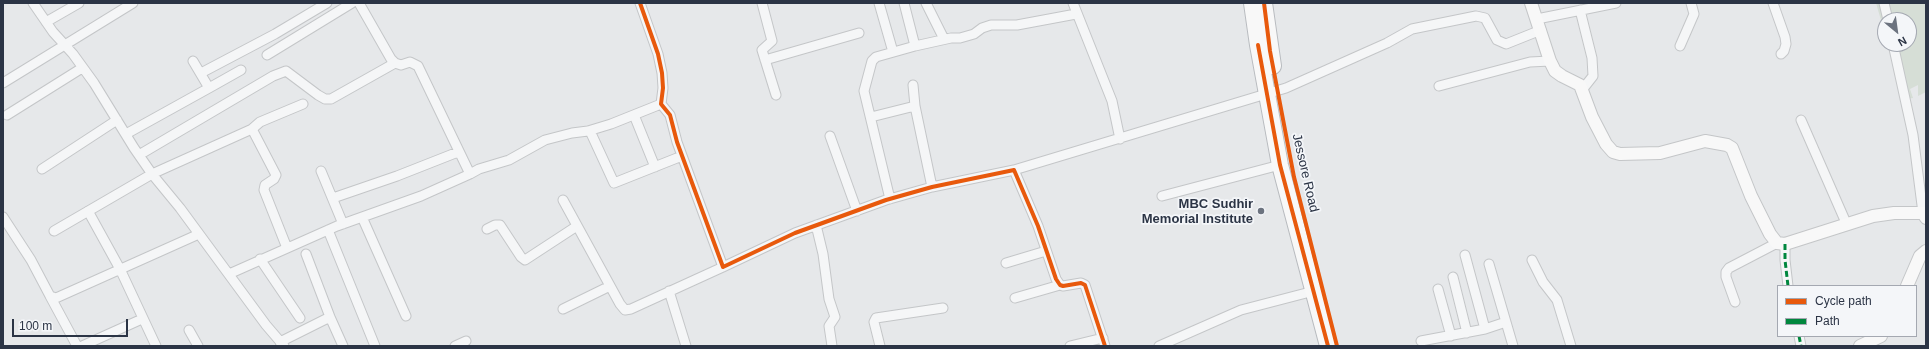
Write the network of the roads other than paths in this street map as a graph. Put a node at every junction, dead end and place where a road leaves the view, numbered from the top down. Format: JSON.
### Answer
{"nodes":[{"id":1,"x":33,"y":3,"type":"edge"},
{"id":2,"x":79,"y":3,"type":"edge"},
{"id":3,"x":133,"y":3,"type":"edge"},
{"id":4,"x":327,"y":3,"type":"edge"},
{"id":5,"x":352,"y":3,"type":"edge"},
{"id":6,"x":359,"y":3,"type":"edge"},
{"id":7,"x":640,"y":3,"type":"edge"},
{"id":8,"x":762,"y":3,"type":"edge"},
{"id":9,"x":879,"y":3,"type":"edge"},
{"id":10,"x":904,"y":3,"type":"edge"},
{"id":11,"x":926,"y":3,"type":"edge"},
{"id":12,"x":1073,"y":3,"type":"edge"},
{"id":13,"x":1252,"y":3,"type":"edge"},
{"id":14,"x":1264,"y":3,"type":"edge"},
{"id":15,"x":1531,"y":3,"type":"edge"},
{"id":16,"x":1617,"y":3,"type":"edge"},
{"id":17,"x":1691,"y":3,"type":"edge"},
{"id":18,"x":1773,"y":3,"type":"edge"},
{"id":19,"x":1580,"y":10,"type":"junction"},
{"id":20,"x":1076,"y":14,"type":"junction"},
{"id":21,"x":46,"y":22,"type":"junction"},
{"id":22,"x":1539,"y":25,"type":"junction"},
{"id":23,"x":859,"y":33,"type":"dead end"},
{"id":24,"x":944,"y":39,"type":"junction"},
{"id":25,"x":64,"y":44,"type":"junction"},
{"id":26,"x":915,"y":46,"type":"junction"},
{"id":27,"x":1680,"y":46,"type":"dead end"},
{"id":28,"x":1264,"y":48,"type":"junction"},
{"id":29,"x":893,"y":52,"type":"junction"},
{"id":30,"x":1895,"y":52,"type":"edge"},
{"id":31,"x":1781,"y":54,"type":"dead end"},
{"id":32,"x":267,"y":55,"type":"dead end"},
{"id":33,"x":765,"y":60,"type":"junction"},
{"id":34,"x":193,"y":61,"type":"dead end"},
{"id":35,"x":1550,"y":61,"type":"junction"},
{"id":36,"x":395,"y":63,"type":"junction"},
{"id":37,"x":82,"y":68,"type":"junction"},
{"id":38,"x":241,"y":70,"type":"dead end"},
{"id":39,"x":201,"y":73,"type":"junction"},
{"id":40,"x":3,"y":83,"type":"edge"},
{"id":41,"x":913,"y":85,"type":"dead end"},
{"id":42,"x":1439,"y":86,"type":"dead end"},
{"id":43,"x":209,"y":88,"type":"junction"},
{"id":44,"x":1582,"y":90,"type":"junction"},
{"id":45,"x":1272,"y":92,"type":"junction"},
{"id":46,"x":776,"y":95,"type":"dead end"},
{"id":47,"x":303,"y":104,"type":"dead end"},
{"id":48,"x":661,"y":104,"type":"junction"},
{"id":49,"x":915,"y":106,"type":"junction"},
{"id":50,"x":7,"y":115,"type":"dead end"},
{"id":51,"x":634,"y":115,"type":"junction"},
{"id":52,"x":871,"y":117,"type":"junction"},
{"id":53,"x":117,"y":120,"type":"junction"},
{"id":54,"x":1801,"y":120,"type":"dead end"},
{"id":55,"x":252,"y":129,"type":"junction"},
{"id":56,"x":590,"y":131,"type":"junction"},
{"id":57,"x":126,"y":134,"type":"junction"},
{"id":58,"x":830,"y":136,"type":"dead end"},
{"id":59,"x":1120,"y":139,"type":"junction"},
{"id":60,"x":458,"y":152,"type":"junction"},
{"id":61,"x":139,"y":155,"type":"junction"},
{"id":62,"x":682,"y":156,"type":"junction"},
{"id":63,"x":1280,"y":165,"type":"junction"},
{"id":64,"x":655,"y":167,"type":"junction"},
{"id":65,"x":42,"y":170,"type":"dead end"},
{"id":66,"x":1014,"y":170,"type":"junction"},
{"id":67,"x":321,"y":171,"type":"dead end"},
{"id":68,"x":152,"y":174,"type":"junction"},
{"id":69,"x":470,"y":174,"type":"junction"},
{"id":70,"x":932,"y":187,"type":"junction"},
{"id":71,"x":1162,"y":196,"type":"dead end"},
{"id":72,"x":332,"y":198,"type":"junction"},
{"id":73,"x":890,"y":199,"type":"junction"},
{"id":74,"x":563,"y":200,"type":"dead end"},
{"id":75,"x":88,"y":211,"type":"junction"},
{"id":76,"x":857,"y":211,"type":"junction"},
{"id":77,"x":1924,"y":216,"type":"edge"},
{"id":78,"x":3,"y":217,"type":"edge"},
{"id":79,"x":362,"y":217,"type":"junction"},
{"id":80,"x":343,"y":224,"type":"junction"},
{"id":81,"x":1847,"y":225,"type":"junction"},
{"id":82,"x":577,"y":226,"type":"junction"},
{"id":83,"x":816,"y":226,"type":"junction"},
{"id":84,"x":487,"y":229,"type":"dead end"},
{"id":85,"x":328,"y":230,"type":"junction"},
{"id":86,"x":54,"y":231,"type":"dead end"},
{"id":87,"x":199,"y":234,"type":"junction"},
{"id":88,"x":1781,"y":244,"type":"junction"},
{"id":89,"x":287,"y":248,"type":"junction"},
{"id":90,"x":1046,"y":251,"type":"junction"},
{"id":91,"x":1926,"y":251,"type":"edge"},
{"id":92,"x":306,"y":254,"type":"dead end"},
{"id":93,"x":1465,"y":255,"type":"dead end"},
{"id":94,"x":260,"y":259,"type":"junction"},
{"id":95,"x":1532,"y":260,"type":"dead end"},
{"id":96,"x":1006,"y":263,"type":"dead end"},
{"id":97,"x":1489,"y":264,"type":"dead end"},
{"id":98,"x":723,"y":267,"type":"junction"},
{"id":99,"x":120,"y":269,"type":"junction"},
{"id":100,"x":229,"y":274,"type":"junction"},
{"id":101,"x":1453,"y":277,"type":"dead end"},
{"id":102,"x":1060,"y":285,"type":"junction"},
{"id":103,"x":1788,"y":285,"type":"edge"},
{"id":104,"x":1907,"y":285,"type":"edge"},
{"id":105,"x":610,"y":286,"type":"junction"},
{"id":106,"x":1438,"y":289,"type":"dead end"},
{"id":107,"x":668,"y":291,"type":"junction"},
{"id":108,"x":1314,"y":291,"type":"junction"},
{"id":109,"x":50,"y":296,"type":"junction"},
{"id":110,"x":1015,"y":298,"type":"dead end"},
{"id":111,"x":1735,"y":302,"type":"dead end"},
{"id":112,"x":943,"y":308,"type":"dead end"},
{"id":113,"x":563,"y":309,"type":"dead end"},
{"id":114,"x":406,"y":316,"type":"dead end"},
{"id":115,"x":330,"y":317,"type":"junction"},
{"id":116,"x":300,"y":318,"type":"dead end"},
{"id":117,"x":142,"y":319,"type":"junction"},
{"id":118,"x":1506,"y":322,"type":"junction"},
{"id":119,"x":1485,"y":329,"type":"junction"},
{"id":120,"x":189,"y":330,"type":"dead end"},
{"id":121,"x":1467,"y":333,"type":"junction"},
{"id":122,"x":1451,"y":336,"type":"junction"},
{"id":123,"x":1881,"y":340,"type":"edge"},
{"id":124,"x":466,"y":341,"type":"dead end"},
{"id":125,"x":1421,"y":341,"type":"dead end"},
{"id":126,"x":1104,"y":342,"type":"edge"},
{"id":127,"x":282,"y":344,"type":"edge"},
{"id":128,"x":77,"y":346,"type":"edge"},
{"id":129,"x":82,"y":346,"type":"edge"},
{"id":130,"x":156,"y":346,"type":"edge"},
{"id":131,"x":198,"y":346,"type":"edge"},
{"id":132,"x":344,"y":346,"type":"edge"},
{"id":133,"x":375,"y":346,"type":"edge"},
{"id":134,"x":455,"y":346,"type":"edge"},
{"id":135,"x":686,"y":346,"type":"edge"},
{"id":136,"x":832,"y":346,"type":"edge"},
{"id":137,"x":880,"y":346,"type":"edge"},
{"id":138,"x":1070,"y":346,"type":"edge"},
{"id":139,"x":1159,"y":346,"type":"edge"},
{"id":140,"x":1328,"y":346,"type":"edge"},
{"id":141,"x":1337,"y":346,"type":"edge"},
{"id":142,"x":1513,"y":346,"type":"edge"},
{"id":143,"x":1571,"y":346,"type":"edge"},
{"id":144,"x":1860,"y":346,"type":"edge"}],
"edges":[{"from":1,"to":21,"type":"street"},
{"from":2,"to":21,"type":"street"},
{"from":3,"to":25,"type":"street"},
{"from":4,"to":39,"type":"street"},
{"from":5,"to":32,"type":"street"},
{"from":6,"to":36,"type":"street"},
{"from":7,"to":48,"type":"street"},
{"from":8,"to":33,"type":"street"},
{"from":9,"to":29,"type":"street"},
{"from":10,"to":26,"type":"street"},
{"from":11,"to":24,"type":"street"},
{"from":12,"to":20,"type":"street"},
{"from":13,"to":28,"type":"highway"},
{"from":14,"to":28,"type":"highway","name":"Jessore Road"},
{"from":15,"to":22,"type":"street"},
{"from":16,"to":19,"type":"street"},
{"from":17,"to":27,"type":"street"},
{"from":18,"to":31,"type":"street"},
{"from":19,"to":22,"type":"street"},
{"from":19,"to":44,"type":"street"},
{"from":20,"to":24,"type":"street"},
{"from":20,"to":59,"type":"street"},
{"from":21,"to":25,"type":"street"},
{"from":22,"to":35,"type":"street"},
{"from":22,"to":45,"type":"street"},
{"from":23,"to":33,"type":"street"},
{"from":24,"to":26,"type":"street"},
{"from":25,"to":37,"type":"street"},
{"from":25,"to":40,"type":"street"},
{"from":26,"to":29,"type":"street"},
{"from":28,"to":45,"type":"highway","name":"Jessore Road"},
{"from":29,"to":52,"type":"street"},
{"from":30,"to":77,"type":"street"},
{"from":33,"to":46,"type":"street"},
{"from":34,"to":39,"type":"street"},
{"from":35,"to":42,"type":"street"},
{"from":35,"to":44,"type":"street"},
{"from":36,"to":60,"type":"street"},
{"from":36,"to":61,"type":"street"},
{"from":37,"to":50,"type":"street"},
{"from":37,"to":53,"type":"street"},
{"from":38,"to":43,"type":"street"},
{"from":39,"to":43,"type":"street"},
{"from":41,"to":49,"type":"street"},
{"from":43,"to":57,"type":"street"},
{"from":44,"to":88,"type":"street"},
{"from":45,"to":59,"type":"street"},
{"from":45,"to":63,"type":"highway","name":"Jessore Road"},
{"from":45,"to":141,"type":"highway","name":"Jessore Road"},
{"from":47,"to":55,"type":"street"},
{"from":48,"to":51,"type":"street"},
{"from":48,"to":62,"type":"street"},
{"from":49,"to":52,"type":"street"},
{"from":49,"to":70,"type":"street"},
{"from":51,"to":56,"type":"street"},
{"from":51,"to":64,"type":"street"},
{"from":52,"to":73,"type":"street"},
{"from":53,"to":57,"type":"street"},
{"from":53,"to":65,"type":"street"},
{"from":54,"to":81,"type":"street"},
{"from":55,"to":68,"type":"street"},
{"from":55,"to":89,"type":"street"},
{"from":56,"to":64,"type":"street"},
{"from":56,"to":69,"type":"street"},
{"from":57,"to":61,"type":"street"},
{"from":58,"to":76,"type":"street"},
{"from":59,"to":66,"type":"street"},
{"from":60,"to":69,"type":"street"},
{"from":60,"to":72,"type":"street"},
{"from":61,"to":68,"type":"street"},
{"from":62,"to":64,"type":"street"},
{"from":62,"to":98,"type":"street"},
{"from":63,"to":71,"type":"street"},
{"from":63,"to":108,"type":"highway","name":"Jessore Road"},
{"from":66,"to":70,"type":"street"},
{"from":66,"to":90,"type":"street"},
{"from":67,"to":72,"type":"street"},
{"from":68,"to":75,"type":"street"},
{"from":68,"to":87,"type":"street"},
{"from":69,"to":79,"type":"street"},
{"from":70,"to":73,"type":"street"},
{"from":72,"to":80,"type":"street"},
{"from":73,"to":76,"type":"street"},
{"from":74,"to":82,"type":"street"},
{"from":75,"to":86,"type":"street"},
{"from":75,"to":99,"type":"street"},
{"from":76,"to":83,"type":"street"},
{"from":77,"to":81,"type":"street"},
{"from":78,"to":109,"type":"street"},
{"from":79,"to":80,"type":"street"},
{"from":79,"to":114,"type":"street"},
{"from":80,"to":85,"type":"street"},
{"from":81,"to":88,"type":"street"},
{"from":82,"to":84,"type":"street"},
{"from":82,"to":105,"type":"street"},
{"from":83,"to":98,"type":"street"},
{"from":83,"to":136,"type":"street"},
{"from":85,"to":89,"type":"street"},
{"from":85,"to":133,"type":"street"},
{"from":87,"to":99,"type":"street"},
{"from":87,"to":100,"type":"street"},
{"from":88,"to":103,"type":"street"},
{"from":88,"to":111,"type":"street"},
{"from":89,"to":94,"type":"street"},
{"from":90,"to":96,"type":"street"},
{"from":90,"to":102,"type":"street"},
{"from":91,"to":104,"type":"street"},
{"from":92,"to":115,"type":"street"},
{"from":93,"to":119,"type":"street"},
{"from":94,"to":100,"type":"street"},
{"from":94,"to":116,"type":"street"},
{"from":95,"to":143,"type":"street"},
{"from":97,"to":118,"type":"street"},
{"from":98,"to":107,"type":"street"},
{"from":99,"to":109,"type":"street"},
{"from":99,"to":117,"type":"street"},
{"from":100,"to":127,"type":"street"},
{"from":101,"to":121,"type":"street"},
{"from":102,"to":110,"type":"street"},
{"from":102,"to":126,"type":"street"},
{"from":105,"to":107,"type":"street"},
{"from":105,"to":113,"type":"street"},
{"from":106,"to":122,"type":"street"},
{"from":107,"to":135,"type":"street"},
{"from":108,"to":139,"type":"street"},
{"from":108,"to":140,"type":"highway","name":"Jessore Road"},
{"from":109,"to":128,"type":"street"},
{"from":112,"to":137,"type":"street"},
{"from":115,"to":127,"type":"street"},
{"from":115,"to":132,"type":"street"},
{"from":117,"to":129,"type":"street"},
{"from":117,"to":130,"type":"street"},
{"from":118,"to":119,"type":"street"},
{"from":118,"to":142,"type":"street"},
{"from":119,"to":121,"type":"street"},
{"from":120,"to":131,"type":"street"},
{"from":121,"to":122,"type":"street"},
{"from":122,"to":125,"type":"street"},
{"from":123,"to":144,"type":"street"},
{"from":124,"to":134,"type":"street"},
{"from":126,"to":138,"type":"street"}]}
